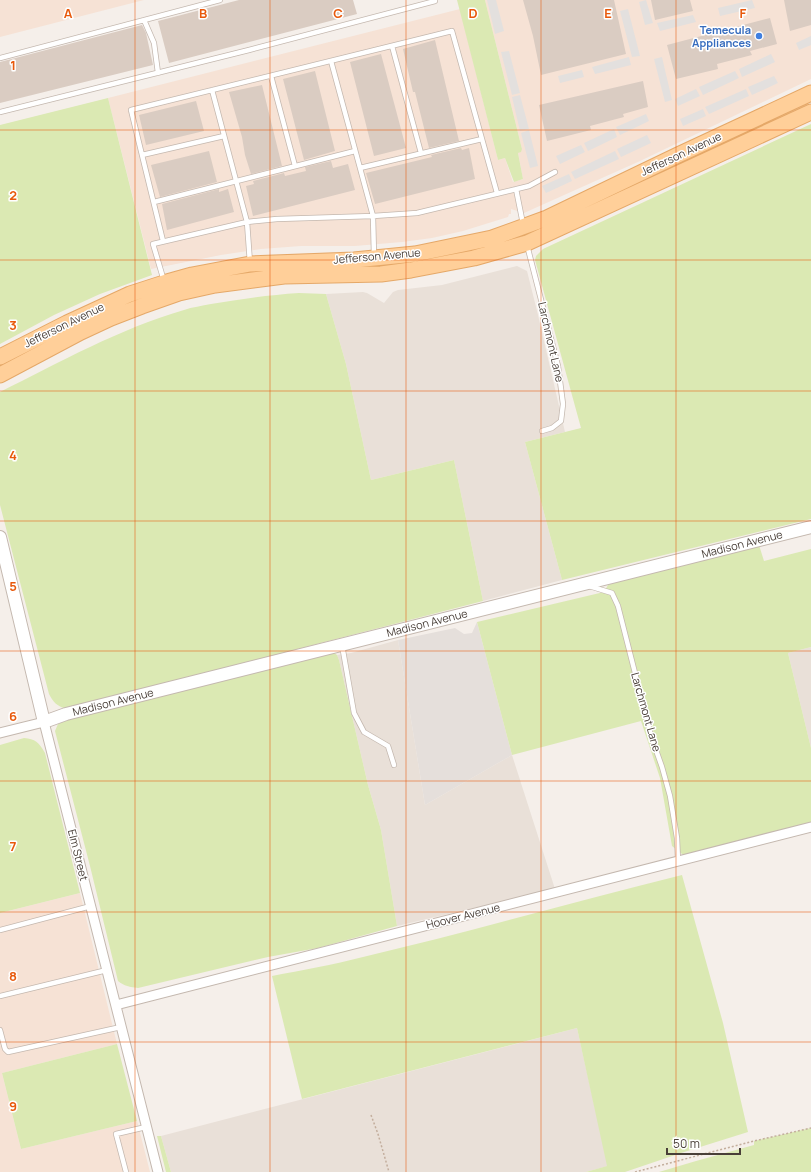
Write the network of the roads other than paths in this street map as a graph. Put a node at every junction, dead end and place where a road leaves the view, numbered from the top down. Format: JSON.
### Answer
{"nodes":[{"id":1,"x":220,"y":0,"type":"edge"},
{"id":2,"x":435,"y":0,"type":"edge"},
{"id":3,"x":144,"y":20,"type":"junction"},
{"id":4,"x":392,"y":46,"type":"junction"},
{"id":5,"x":0,"y":58,"type":"edge"},
{"id":6,"x":331,"y":61,"type":"junction"},
{"id":7,"x":158,"y":73,"type":"junction"},
{"id":8,"x":271,"y":76,"type":"junction"},
{"id":9,"x":212,"y":90,"type":"junction"},
{"id":10,"x":805,"y":96,"type":"edge"},
{"id":11,"x":0,"y":112,"type":"edge"},
{"id":12,"x":811,"y":112,"type":"edge"},
{"id":13,"x":224,"y":136,"type":"junction"},
{"id":14,"x":482,"y":139,"type":"junction"},
{"id":15,"x":732,"y":148,"type":"junction"},
{"id":16,"x":355,"y":151,"type":"junction"},
{"id":17,"x":421,"y":154,"type":"junction"},
{"id":18,"x":142,"y":156,"type":"junction"},
{"id":19,"x":295,"y":166,"type":"junction"},
{"id":20,"x":360,"y":168,"type":"junction"},
{"id":21,"x":555,"y":172,"type":"dead end"},
{"id":22,"x":236,"y":181,"type":"junction"},
{"id":23,"x":516,"y":189,"type":"junction"},
{"id":24,"x":497,"y":194,"type":"junction"},
{"id":25,"x":154,"y":202,"type":"junction"},
{"id":26,"x":373,"y":216,"type":"junction"},
{"id":27,"x":246,"y":222,"type":"junction"},
{"id":28,"x":525,"y":235,"type":"junction"},
{"id":29,"x":163,"y":241,"type":"junction"},
{"id":30,"x":374,"y":258,"type":"junction"},
{"id":31,"x":250,"y":264,"type":"junction"},
{"id":32,"x":164,"y":283,"type":"junction"},
{"id":33,"x":180,"y":294,"type":"junction"},
{"id":34,"x":0,"y":357,"type":"edge"},
{"id":35,"x":0,"y":375,"type":"edge"},
{"id":36,"x":542,"y":431,"type":"dead end"},
{"id":37,"x":811,"y":527,"type":"edge"},
{"id":38,"x":0,"y":537,"type":"edge"},
{"id":39,"x":584,"y":584,"type":"junction"},
{"id":40,"x":342,"y":645,"type":"junction"},
{"id":41,"x":44,"y":722,"type":"junction"},
{"id":42,"x":0,"y":733,"type":"edge"},
{"id":43,"x":394,"y":765,"type":"dead end"},
{"id":44,"x":811,"y":827,"type":"edge"},
{"id":45,"x":678,"y":861,"type":"junction"},
{"id":46,"x":91,"y":906,"type":"junction"},
{"id":47,"x":0,"y":930,"type":"edge"},
{"id":48,"x":107,"y":970,"type":"junction"},
{"id":49,"x":0,"y":996,"type":"edge"},
{"id":50,"x":116,"y":1005,"type":"junction"},
{"id":51,"x":121,"y":1027,"type":"junction"},
{"id":52,"x":0,"y":1030,"type":"edge"},
{"id":53,"x":146,"y":1127,"type":"junction"},
{"id":54,"x":126,"y":1172,"type":"edge"},
{"id":55,"x":158,"y":1172,"type":"edge"}],
"edges":[{"from":1,"to":3,"type":"lane"},
{"from":2,"to":7,"type":"lane"},
{"from":3,"to":5,"type":"lane"},
{"from":3,"to":7,"type":"lane"},
{"from":4,"to":6,"type":"lane"},
{"from":4,"to":14,"type":"lane"},
{"from":4,"to":17,"type":"lane"},
{"from":6,"to":8,"type":"lane"},
{"from":6,"to":16,"type":"lane"},
{"from":7,"to":11,"type":"lane"},
{"from":8,"to":9,"type":"lane"},
{"from":8,"to":19,"type":"lane"},
{"from":9,"to":13,"type":"lane"},
{"from":9,"to":18,"type":"lane"},
{"from":10,"to":15,"type":"main road"},
{"from":10,"to":28,"type":"main road","name":"Jefferson Avenue"},
{"from":12,"to":15,"type":"main road","name":"Jefferson Avenue"},
{"from":13,"to":18,"type":"lane"},
{"from":13,"to":22,"type":"lane"},
{"from":14,"to":17,"type":"lane"},
{"from":14,"to":24,"type":"lane"},
{"from":15,"to":28,"type":"main road","name":"Jefferson Avenue"},
{"from":16,"to":19,"type":"lane"},
{"from":16,"to":20,"type":"lane"},
{"from":17,"to":20,"type":"lane"},
{"from":18,"to":25,"type":"lane"},
{"from":19,"to":22,"type":"lane"},
{"from":20,"to":26,"type":"lane"},
{"from":21,"to":23,"type":"lane"},
{"from":22,"to":25,"type":"lane"},
{"from":22,"to":27,"type":"lane"},
{"from":23,"to":24,"type":"lane"},
{"from":23,"to":28,"type":"lane"},
{"from":24,"to":26,"type":"lane"},
{"from":25,"to":29,"type":"lane"},
{"from":26,"to":27,"type":"lane"},
{"from":26,"to":30,"type":"lane"},
{"from":27,"to":29,"type":"lane"},
{"from":27,"to":31,"type":"lane"},
{"from":28,"to":30,"type":"main road","name":"Jefferson Avenue"},
{"from":28,"to":33,"type":"main road","name":"Jefferson Avenue"},
{"from":28,"to":36,"type":"lane","name":"Larchmont Lane"},
{"from":29,"to":32,"type":"lane"},
{"from":30,"to":31,"type":"main road","name":"Jefferson Avenue"},
{"from":31,"to":32,"type":"main road","name":"Jefferson Avenue"},
{"from":31,"to":33,"type":"main road"},
{"from":32,"to":34,"type":"main road","name":"Jefferson Avenue"},
{"from":33,"to":35,"type":"main road","name":"Jefferson Avenue"},
{"from":37,"to":39,"type":"street","name":"Madison Avenue"},
{"from":38,"to":41,"type":"street","name":"Elm Street"},
{"from":39,"to":40,"type":"street","name":"Madison Avenue"},
{"from":39,"to":45,"type":"lane","name":"Larchmont Lane"},
{"from":40,"to":41,"type":"street","name":"Madison Avenue"},
{"from":40,"to":43,"type":"lane"},
{"from":41,"to":42,"type":"street"},
{"from":41,"to":46,"type":"street","name":"Elm Street"},
{"from":44,"to":45,"type":"street","name":"Hoover Avenue"},
{"from":45,"to":50,"type":"street","name":"Hoover Avenue"},
{"from":46,"to":47,"type":"lane"},
{"from":46,"to":48,"type":"street","name":"Elm Street"},
{"from":48,"to":49,"type":"lane"},
{"from":48,"to":50,"type":"street","name":"Elm Street"},
{"from":50,"to":51,"type":"street","name":"Elm Street"},
{"from":51,"to":52,"type":"lane"},
{"from":51,"to":53,"type":"street","name":"Elm Street"},
{"from":53,"to":54,"type":"lane"},
{"from":53,"to":55,"type":"street","name":"Elm Street"}]}
